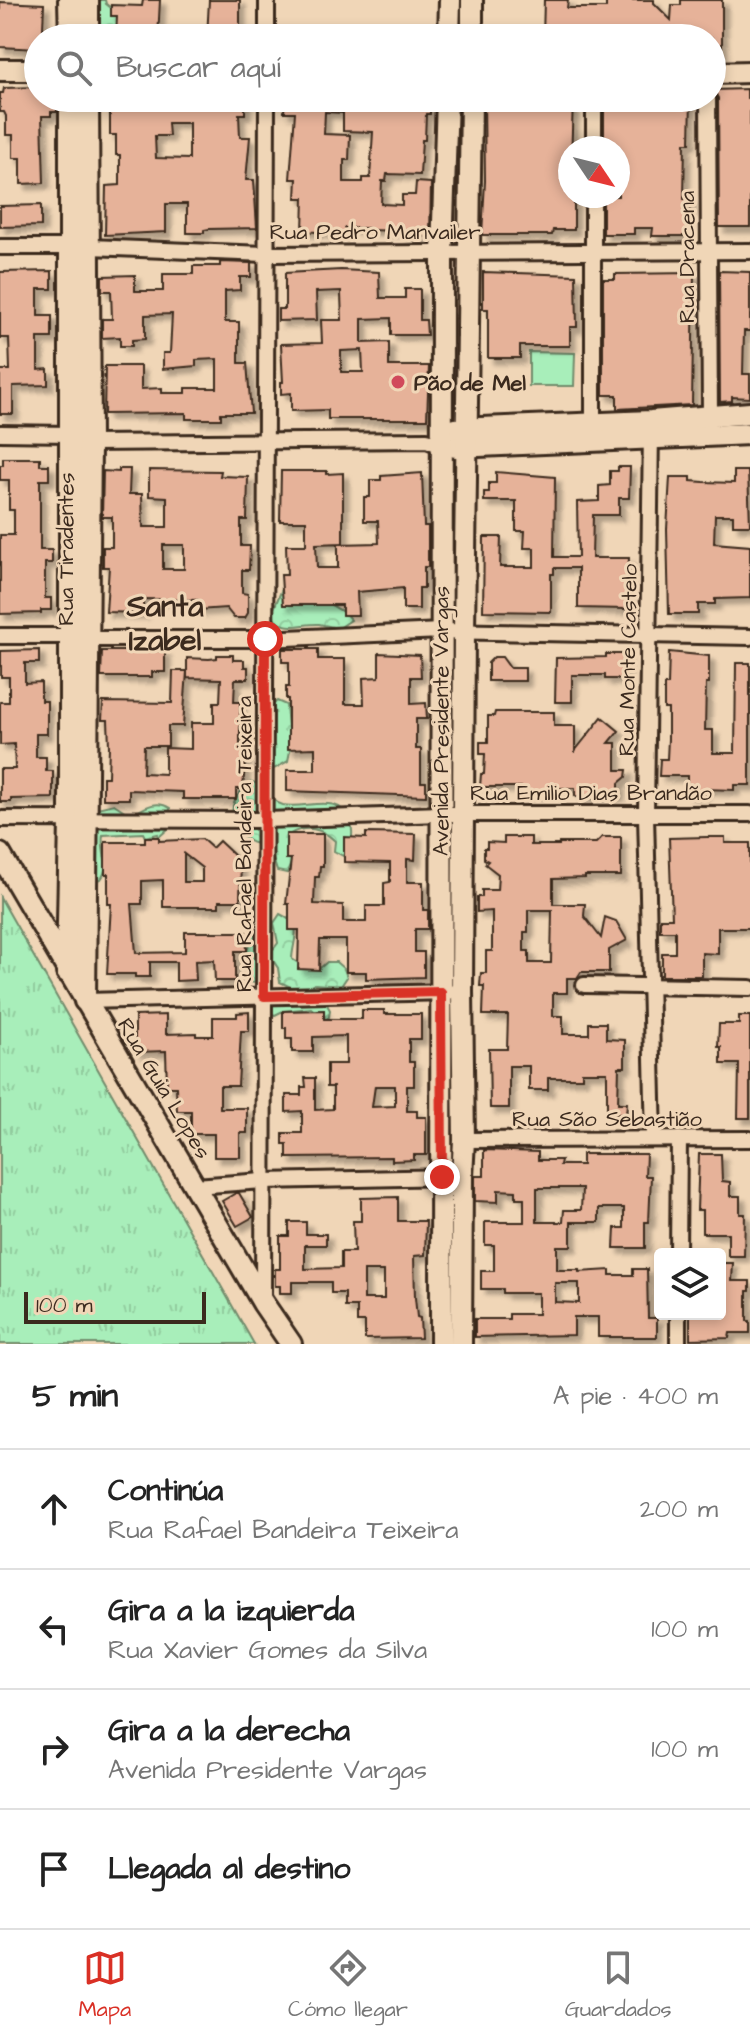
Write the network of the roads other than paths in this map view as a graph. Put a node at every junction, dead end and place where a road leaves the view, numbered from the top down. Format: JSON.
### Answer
{"nodes":[{"id":1,"x":69,"y":0,"type":"edge"},
{"id":2,"x":88,"y":0,"type":"edge"},
{"id":3,"x":267,"y":0,"type":"edge"},
{"id":4,"x":450,"y":0,"type":"edge"},
{"id":5,"x":472,"y":0,"type":"edge"},
{"id":6,"x":70,"y":24,"type":"edge"},
{"id":7,"x":88,"y":24,"type":"edge"},
{"id":8,"x":267,"y":24,"type":"edge"},
{"id":9,"x":449,"y":24,"type":"edge"},
{"id":10,"x":472,"y":24,"type":"edge"},
{"id":11,"x":0,"y":70,"type":"edge"},
{"id":12,"x":24,"y":70,"type":"edge"},
{"id":13,"x":750,"y":72,"type":"edge"},
{"id":14,"x":726,"y":73,"type":"edge"},
{"id":15,"x":71,"y":112,"type":"edge"},
{"id":16,"x":87,"y":112,"type":"edge"},
{"id":17,"x":267,"y":112,"type":"edge"},
{"id":18,"x":447,"y":112,"type":"edge"},
{"id":19,"x":471,"y":112,"type":"edge"},
{"id":20,"x":594,"y":112,"type":"edge"},
{"id":21,"x":708,"y":112,"type":"edge"},
{"id":22,"x":594,"y":136,"type":"edge"},
{"id":23,"x":593,"y":208,"type":"edge"},
{"id":24,"x":0,"y":247,"type":"edge"},
{"id":25,"x":80,"y":247,"type":"junction"},
{"id":26,"x":750,"y":251,"type":"edge"},
{"id":27,"x":593,"y":252,"type":"junction"},
{"id":28,"x":708,"y":252,"type":"junction"},
{"id":29,"x":442,"y":253,"type":"junction"},
{"id":30,"x":467,"y":253,"type":"junction"},
{"id":31,"x":266,"y":254,"type":"junction"},
{"id":32,"x":750,"y":413,"type":"edge"},
{"id":33,"x":710,"y":416,"type":"junction"},
{"id":34,"x":593,"y":423,"type":"junction"},
{"id":35,"x":651,"y":429,"type":"junction"},
{"id":36,"x":0,"y":433,"type":"edge"},
{"id":37,"x":70,"y":434,"type":"junction"},
{"id":38,"x":750,"y":434,"type":"edge"},
{"id":39,"x":468,"y":438,"type":"junction"},
{"id":40,"x":438,"y":439,"type":"junction"},
{"id":41,"x":266,"y":440,"type":"junction"},
{"id":42,"x":90,"y":443,"type":"junction"},
{"id":43,"x":441,"y":631,"type":"junction"},
{"id":44,"x":464,"y":631,"type":"junction"},
{"id":45,"x":0,"y":636,"type":"edge"},
{"id":46,"x":650,"y":637,"type":"junction"},
{"id":47,"x":750,"y":637,"type":"edge"},
{"id":48,"x":79,"y":638,"type":"junction"},
{"id":49,"x":265,"y":639,"type":"junction"},
{"id":50,"x":442,"y":814,"type":"junction"},
{"id":51,"x":463,"y":814,"type":"junction"},
{"id":52,"x":750,"y":814,"type":"edge"},
{"id":53,"x":646,"y":815,"type":"junction"},
{"id":54,"x":0,"y":819,"type":"edge"},
{"id":55,"x":265,"y":820,"type":"junction"},
{"id":56,"x":79,"y":821,"type":"junction"},
{"id":57,"x":0,"y":854,"type":"edge"},
{"id":58,"x":67,"y":972,"type":"junction"},
{"id":59,"x":584,"y":985,"type":"dead end"},
{"id":60,"x":651,"y":987,"type":"junction"},
{"id":61,"x":750,"y":988,"type":"edge"},
{"id":62,"x":451,"y":992,"type":"junction"},
{"id":63,"x":264,"y":996,"type":"junction"},
{"id":64,"x":85,"y":1001,"type":"junction"},
{"id":65,"x":654,"y":1139,"type":"junction"},
{"id":66,"x":679,"y":1139,"type":"junction"},
{"id":67,"x":750,"y":1139,"type":"edge"},
{"id":68,"x":464,"y":1140,"type":"junction"},
{"id":69,"x":452,"y":1177,"type":"junction"},
{"id":70,"x":263,"y":1181,"type":"junction"},
{"id":71,"x":195,"y":1186,"type":"junction"},
{"id":72,"x":678,"y":1248,"type":"edge"},
{"id":73,"x":263,"y":1303,"type":"junction"},
{"id":74,"x":678,"y":1320,"type":"edge"},
{"id":75,"x":291,"y":1344,"type":"edge"},
{"id":76,"x":441,"y":1344,"type":"edge"},
{"id":77,"x":461,"y":1344,"type":"edge"},
{"id":78,"x":678,"y":1344,"type":"edge"}],
"edges":[{"from":1,"to":6,"type":"main road"},
{"from":2,"to":7,"type":"main road"},
{"from":3,"to":8,"type":"street"},
{"from":4,"to":9,"type":"main road"},
{"from":5,"to":10,"type":"main road"},
{"from":11,"to":12,"type":"main road"},
{"from":13,"to":14,"type":"main road"},
{"from":15,"to":25,"type":"main road","name":"Rua Tiradentes"},
{"from":16,"to":25,"type":"main road","name":"Rua Tiradentes"},
{"from":17,"to":31,"type":"street","name":"Rua Rafael Bandeira Teixeira"},
{"from":18,"to":29,"type":"main road","name":"Avenida Presidente Vargas"},
{"from":19,"to":30,"type":"main road","name":"Avenida Presidente Vargas"},
{"from":20,"to":22,"type":"street"},
{"from":21,"to":28,"type":"street","name":"Rua Dracena"},
{"from":23,"to":27,"type":"street"},
{"from":24,"to":25,"type":"street","name":"Rua Pedro Manvailer"},
{"from":25,"to":31,"type":"street","name":"Rua Pedro Manvailer"},
{"from":25,"to":37,"type":"main road","name":"Rua Tiradentes"},
{"from":25,"to":42,"type":"main road","name":"Rua Tiradentes"},
{"from":26,"to":28,"type":"street","name":"Rua Pedro Manvailer"},
{"from":27,"to":28,"type":"street","name":"Rua Pedro Manvailer"},
{"from":27,"to":30,"type":"street","name":"Rua Pedro Manvailer"},
{"from":27,"to":34,"type":"street"},
{"from":28,"to":33,"type":"street","name":"Rua Dracena"},
{"from":29,"to":30,"type":"street","name":"Rua Pedro Manvailer"},
{"from":29,"to":31,"type":"street","name":"Rua Pedro Manvailer"},
{"from":29,"to":40,"type":"main road","name":"Avenida Presidente Vargas"},
{"from":30,"to":39,"type":"main road","name":"Avenida Presidente Vargas"},
{"from":31,"to":41,"type":"street","name":"Rua Rafael Bandeira Teixeira"},
{"from":32,"to":33,"type":"main road"},
{"from":33,"to":35,"type":"main road"},
{"from":34,"to":35,"type":"main road"},
{"from":34,"to":39,"type":"main road"},
{"from":35,"to":38,"type":"main road"},
{"from":35,"to":39,"type":"main road"},
{"from":35,"to":46,"type":"street","name":"Rua Monte Castelo"},
{"from":36,"to":37,"type":"street"},
{"from":37,"to":42,"type":"street"},
{"from":37,"to":48,"type":"main road","name":"Rua Tiradentes"},
{"from":39,"to":40,"type":"main road"},
{"from":39,"to":44,"type":"main road","name":"Avenida Presidente Vargas"},
{"from":40,"to":41,"type":"street"},
{"from":40,"to":43,"type":"main road","name":"Avenida Presidente Vargas"},
{"from":41,"to":42,"type":"street"},
{"from":41,"to":49,"type":"street","name":"Rua Rafael Bandeira Teixeira"},
{"from":42,"to":48,"type":"main road","name":"Rua Tiradentes"},
{"from":43,"to":44,"type":"street"},
{"from":43,"to":49,"type":"street"},
{"from":43,"to":50,"type":"main road","name":"Avenida Presidente Vargas"},
{"from":44,"to":46,"type":"street"},
{"from":44,"to":51,"type":"main road","name":"Avenida Presidente Vargas"},
{"from":45,"to":48,"type":"street"},
{"from":46,"to":47,"type":"street"},
{"from":46,"to":53,"type":"street","name":"Rua Monte Castelo"},
{"from":48,"to":49,"type":"street"},
{"from":48,"to":56,"type":"main road","name":"Rua Tiradentes"},
{"from":49,"to":55,"type":"street","name":"Rua Rafael Bandeira Teixeira"},
{"from":50,"to":51,"type":"street","name":"Rua Emilio Dias Brandão"},
{"from":50,"to":55,"type":"street","name":"Rua Emilio Dias Brandão"},
{"from":50,"to":62,"type":"main road","name":"Avenida Presidente Vargas"},
{"from":51,"to":53,"type":"street","name":"Rua Emilio Dias Brandão"},
{"from":51,"to":62,"type":"main road","name":"Avenida Presidente Vargas"},
{"from":52,"to":53,"type":"street","name":"Rua Emilio Dias Brandão"},
{"from":53,"to":60,"type":"street","name":"Rua Monte Castelo"},
{"from":54,"to":56,"type":"street","name":"Rua Emilio Dias Brandão"},
{"from":55,"to":56,"type":"street","name":"Rua Emilio Dias Brandão"},
{"from":55,"to":63,"type":"street","name":"Rua Rafael Bandeira Teixeira"},
{"from":56,"to":58,"type":"main road","name":"Rua Tiradentes"},
{"from":56,"to":64,"type":"main road","name":"Rua Tiradentes"},
{"from":57,"to":58,"type":"main road","name":"Rua Guia Lopes"},
{"from":58,"to":64,"type":"main road","name":"Rua Guia Lopes"},
{"from":59,"to":60,"type":"street"},
{"from":60,"to":61,"type":"street"},
{"from":60,"to":65,"type":"street","name":"Rua Monte Castelo"},
{"from":62,"to":63,"type":"street"},
{"from":62,"to":68,"type":"main road","name":"Avenida Presidente Vargas"},
{"from":62,"to":69,"type":"main road","name":"Avenida Presidente Vargas"},
{"from":63,"to":64,"type":"street"},
{"from":63,"to":70,"type":"street","name":"Rua Rafael Bandeira Teixeira"},
{"from":64,"to":71,"type":"main road","name":"Rua Guia Lopes"},
{"from":65,"to":66,"type":"street","name":"Rua São Sebastião"},
{"from":65,"to":68,"type":"street","name":"Rua São Sebastião"},
{"from":66,"to":67,"type":"street","name":"Rua São Sebastião"},
{"from":66,"to":72,"type":"street"},
{"from":68,"to":69,"type":"main road","name":"Avenida Presidente Vargas"},
{"from":69,"to":70,"type":"street"},
{"from":69,"to":76,"type":"main road","name":"Avenida Presidente Vargas"},
{"from":69,"to":77,"type":"main road","name":"Avenida Presidente Vargas"},
{"from":70,"to":71,"type":"street"},
{"from":70,"to":73,"type":"street","name":"Rua Rafael Bandeira Teixeira"},
{"from":71,"to":73,"type":"main road","name":"Rua Guia Lopes"},
{"from":73,"to":75,"type":"main road","name":"Rua Guia Lopes"},
{"from":74,"to":78,"type":"street"}]}
